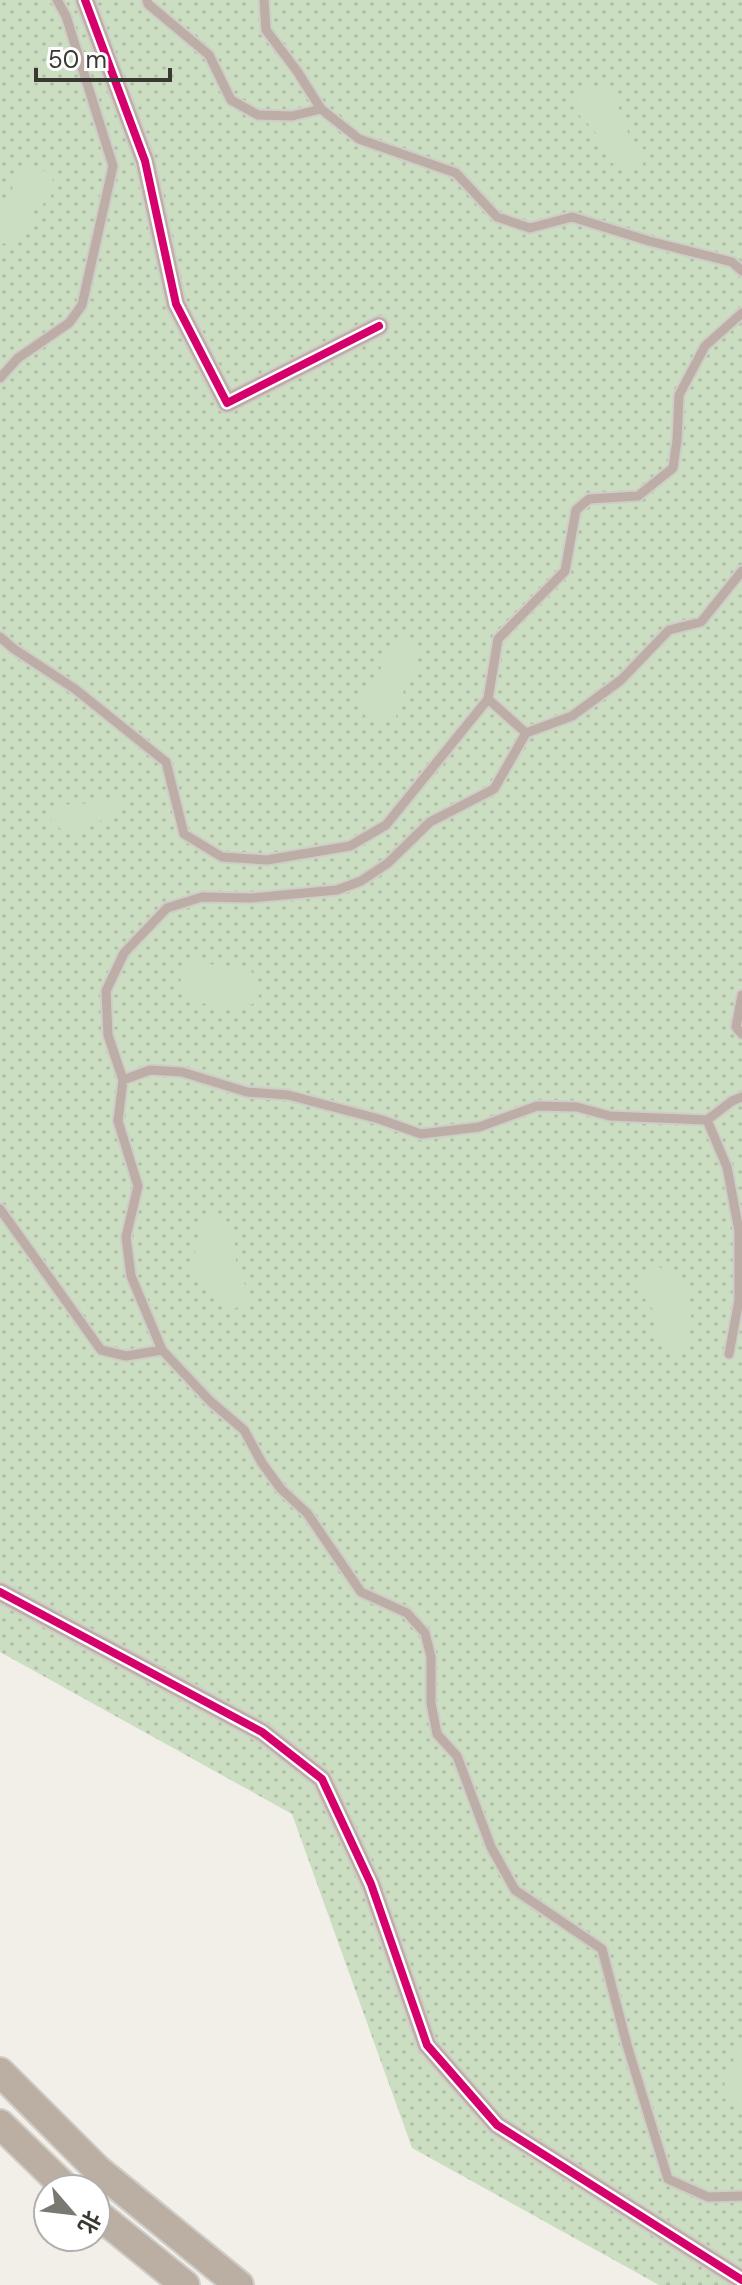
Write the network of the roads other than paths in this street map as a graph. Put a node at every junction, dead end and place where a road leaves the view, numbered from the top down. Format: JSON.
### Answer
{"nodes":[{"id":1,"x":57,"y":0,"type":"edge"},
{"id":2,"x":85,"y":0,"type":"edge"},
{"id":3,"x":147,"y":0,"type":"edge"},
{"id":4,"x":264,"y":0,"type":"edge"},
{"id":5,"x":321,"y":109,"type":"junction"},
{"id":6,"x":742,"y":271,"type":"edge"},
{"id":7,"x":742,"y":313,"type":"edge"},
{"id":8,"x":379,"y":326,"type":"dead end"},
{"id":9,"x":0,"y":378,"type":"edge"},
{"id":10,"x":742,"y":571,"type":"edge"},
{"id":11,"x":0,"y":637,"type":"edge"},
{"id":12,"x":488,"y":699,"type":"junction"},
{"id":13,"x":526,"y":733,"type":"junction"},
{"id":14,"x":742,"y":995,"type":"edge"},
{"id":15,"x":742,"y":1034,"type":"edge"},
{"id":16,"x":123,"y":1080,"type":"junction"},
{"id":17,"x":742,"y":1097,"type":"edge"},
{"id":18,"x":707,"y":1120,"type":"junction"},
{"id":19,"x":0,"y":1209,"type":"edge"},
{"id":20,"x":162,"y":1350,"type":"junction"},
{"id":21,"x":729,"y":1354,"type":"dead end"},
{"id":22,"x":0,"y":1592,"type":"edge"},
{"id":23,"x":0,"y":2072,"type":"edge"},
{"id":24,"x":0,"y":2124,"type":"edge"},
{"id":25,"x":51,"y":2173,"type":"edge"},
{"id":26,"x":742,"y":2196,"type":"edge"},
{"id":27,"x":112,"y":2226,"type":"edge"},
{"id":28,"x":742,"y":2280,"type":"edge"},
{"id":29,"x":185,"y":2285,"type":"edge"},
{"id":30,"x":239,"y":2285,"type":"edge"}],
"edges":[{"from":1,"to":9,"type":"lane"},
{"from":2,"to":8,"type":"street"},
{"from":3,"to":5,"type":"lane"},
{"from":4,"to":5,"type":"lane"},
{"from":5,"to":6,"type":"lane"},
{"from":7,"to":12,"type":"lane"},
{"from":10,"to":13,"type":"lane"},
{"from":11,"to":12,"type":"lane"},
{"from":12,"to":13,"type":"lane"},
{"from":13,"to":16,"type":"lane"},
{"from":14,"to":15,"type":"lane"},
{"from":16,"to":18,"type":"lane"},
{"from":16,"to":20,"type":"lane"},
{"from":17,"to":18,"type":"lane"},
{"from":18,"to":21,"type":"lane"},
{"from":19,"to":20,"type":"lane"},
{"from":20,"to":26,"type":"lane"},
{"from":22,"to":28,"type":"street"},
{"from":23,"to":30,"type":"main road"},
{"from":24,"to":25,"type":"main road"},
{"from":27,"to":29,"type":"main road"}]}
